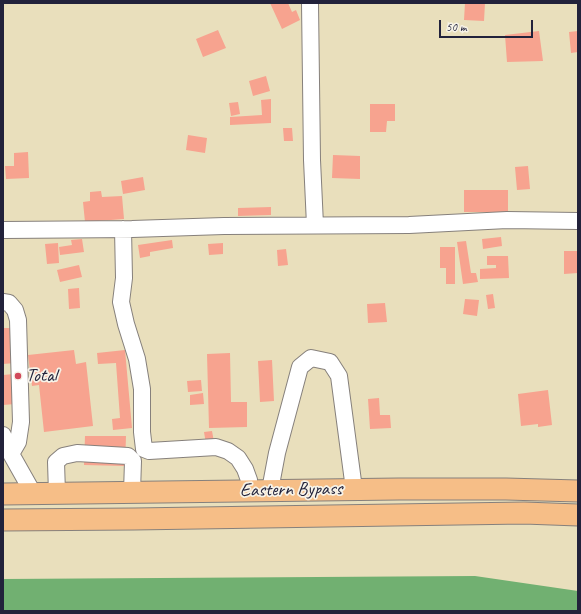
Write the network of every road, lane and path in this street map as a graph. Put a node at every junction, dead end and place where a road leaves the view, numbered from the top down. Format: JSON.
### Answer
{"nodes":[{"id":1,"x":310,"y":3,"type":"edge"},
{"id":2,"x":578,"y":221,"type":"edge"},
{"id":3,"x":314,"y":225,"type":"junction"},
{"id":4,"x":123,"y":229,"type":"junction"},
{"id":5,"x":3,"y":230,"type":"edge"},
{"id":6,"x":3,"y":302,"type":"edge"},
{"id":7,"x":3,"y":435,"type":"edge"},
{"id":8,"x":12,"y":454,"type":"junction"},
{"id":9,"x":354,"y":489,"type":"junction"},
{"id":10,"x":270,"y":490,"type":"junction"},
{"id":11,"x":249,"y":491,"type":"junction"},
{"id":12,"x":578,"y":491,"type":"edge"},
{"id":13,"x":132,"y":492,"type":"junction"},
{"id":14,"x":33,"y":493,"type":"junction"},
{"id":15,"x":57,"y":493,"type":"junction"},
{"id":16,"x":3,"y":494,"type":"edge"},
{"id":17,"x":578,"y":515,"type":"edge"},
{"id":18,"x":3,"y":520,"type":"edge"}],
"edges":[{"from":1,"to":3,"type":"street"},
{"from":2,"to":3,"type":"street"},
{"from":3,"to":4,"type":"street"},
{"from":4,"to":5,"type":"street"},
{"from":4,"to":11,"type":"street"},
{"from":6,"to":8,"type":"street"},
{"from":7,"to":8,"type":"street"},
{"from":8,"to":14,"type":"street"},
{"from":9,"to":10,"type":"main road","name":"Eastern Bypass"},
{"from":9,"to":10,"type":"street"},
{"from":9,"to":12,"type":"main road","name":"Eastern Bypass"},
{"from":10,"to":11,"type":"main road","name":"Eastern Bypass"},
{"from":11,"to":13,"type":"main road","name":"Eastern Bypass"},
{"from":13,"to":15,"type":"main road","name":"Eastern Bypass"},
{"from":13,"to":15,"type":"street"},
{"from":14,"to":15,"type":"main road","name":"Eastern Bypass"},
{"from":14,"to":16,"type":"main road","name":"Eastern Bypass"},
{"from":17,"to":18,"type":"main road","name":"Eastern Bypass"}]}
